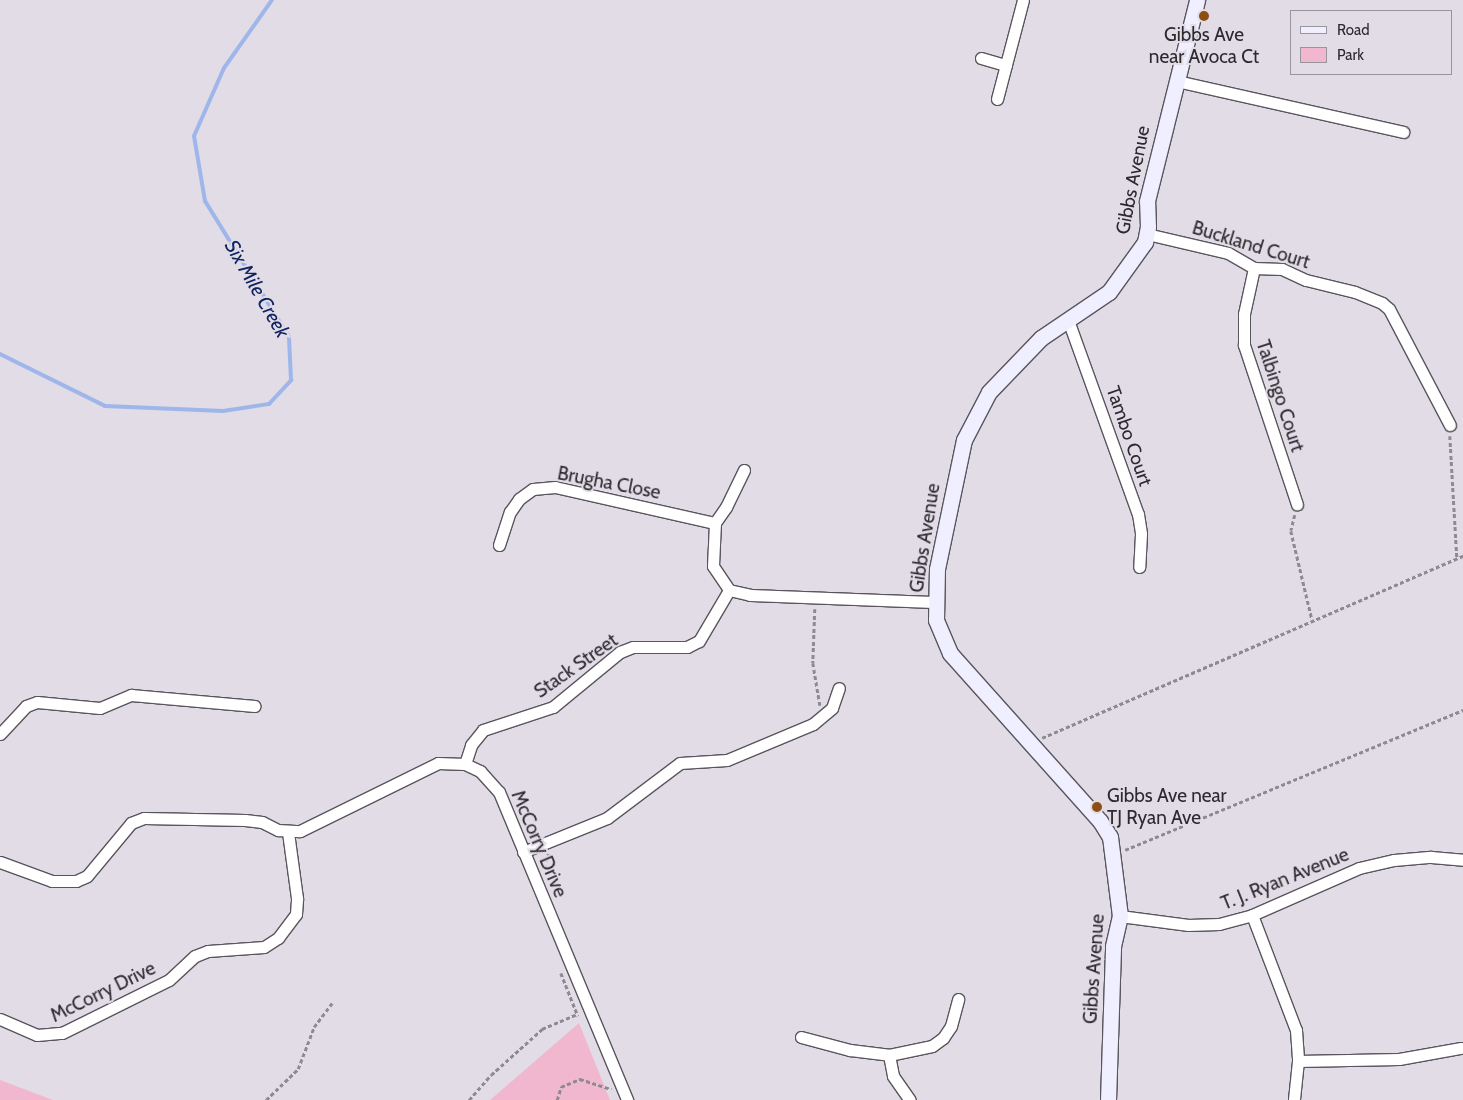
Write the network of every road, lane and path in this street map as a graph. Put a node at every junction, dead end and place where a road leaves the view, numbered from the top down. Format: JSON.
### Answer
{"nodes":[{"id":1,"x":1023,"y":0,"type":"edge"},
{"id":2,"x":1197,"y":0,"type":"edge"},
{"id":3,"x":981,"y":58,"type":"dead end"},
{"id":4,"x":1006,"y":65,"type":"junction"},
{"id":5,"x":1177,"y":81,"type":"junction"},
{"id":6,"x":997,"y":99,"type":"dead end"},
{"id":7,"x":1403,"y":132,"type":"dead end"},
{"id":8,"x":1147,"y":234,"type":"junction"},
{"id":9,"x":1254,"y":268,"type":"junction"},
{"id":10,"x":1068,"y":320,"type":"junction"},
{"id":11,"x":1450,"y":424,"type":"joint"},
{"id":12,"x":744,"y":470,"type":"dead end"},
{"id":13,"x":1297,"y":504,"type":"joint"},
{"id":14,"x":715,"y":523,"type":"junction"},
{"id":15,"x":499,"y":545,"type":"dead end"},
{"id":16,"x":1463,"y":556,"type":"edge"},
{"id":17,"x":1458,"y":558,"type":"junction"},
{"id":18,"x":1139,"y":567,"type":"dead end"},
{"id":19,"x":729,"y":590,"type":"junction"},
{"id":20,"x":816,"y":597,"type":"junction"},
{"id":21,"x":934,"y":602,"type":"junction"},
{"id":22,"x":1312,"y":619,"type":"junction"},
{"id":23,"x":839,"y":688,"type":"dead end"},
{"id":24,"x":255,"y":706,"type":"dead end"},
{"id":25,"x":1463,"y":710,"type":"edge"},
{"id":26,"x":827,"y":714,"type":"junction"},
{"id":27,"x":0,"y":734,"type":"edge"},
{"id":28,"x":1030,"y":743,"type":"junction"},
{"id":29,"x":466,"y":764,"type":"junction"},
{"id":30,"x":288,"y":832,"type":"junction"},
{"id":31,"x":555,"y":851,"type":"dead end"},
{"id":32,"x":523,"y":852,"type":"junction"},
{"id":33,"x":1115,"y":855,"type":"junction"},
{"id":34,"x":1463,"y":860,"type":"edge"},
{"id":35,"x":0,"y":862,"type":"edge"},
{"id":36,"x":547,"y":875,"type":"dead end"},
{"id":37,"x":1252,"y":915,"type":"junction"},
{"id":38,"x":1120,"y":916,"type":"junction"},
{"id":39,"x":560,"y":970,"type":"dead end"},
{"id":40,"x":958,"y":999,"type":"dead end"},
{"id":41,"x":333,"y":1002,"type":"dead end"},
{"id":42,"x":591,"y":1009,"type":"junction"},
{"id":43,"x":577,"y":1015,"type":"junction"},
{"id":44,"x":0,"y":1019,"type":"edge"},
{"id":45,"x":581,"y":1020,"type":"dead end"},
{"id":46,"x":801,"y":1037,"type":"dead end"},
{"id":47,"x":1461,"y":1048,"type":"dead end"},
{"id":48,"x":889,"y":1055,"type":"junction"},
{"id":49,"x":1298,"y":1061,"type":"junction"},
{"id":50,"x":608,"y":1080,"type":"dead end"},
{"id":51,"x":612,"y":1089,"type":"junction"},
{"id":52,"x":614,"y":1095,"type":"dead end"},
{"id":53,"x":269,"y":1100,"type":"edge"},
{"id":54,"x":468,"y":1100,"type":"edge"},
{"id":55,"x":557,"y":1100,"type":"edge"},
{"id":56,"x":627,"y":1100,"type":"edge"},
{"id":57,"x":910,"y":1100,"type":"edge"},
{"id":58,"x":1108,"y":1100,"type":"edge"},
{"id":59,"x":1294,"y":1100,"type":"edge"}],
"edges":[{"from":1,"to":4,"type":"street"},
{"from":2,"to":5,"type":"street","name":"Gibbs Avenue"},
{"from":3,"to":4,"type":"street"},
{"from":4,"to":6,"type":"street"},
{"from":5,"to":7,"type":"street"},
{"from":5,"to":8,"type":"street","name":"Gibbs Avenue"},
{"from":8,"to":9,"type":"street","name":"Buckland Court"},
{"from":8,"to":10,"type":"street","name":"Gibbs Avenue"},
{"from":9,"to":11,"type":"street","name":"Buckland Court"},
{"from":9,"to":13,"type":"street","name":"Talbingo Court"},
{"from":10,"to":18,"type":"street","name":"Tambo Court"},
{"from":10,"to":21,"type":"street","name":"Gibbs Avenue"},
{"from":11,"to":17,"type":"path"},
{"from":12,"to":14,"type":"street"},
{"from":13,"to":22,"type":"path"},
{"from":14,"to":15,"type":"street","name":"Brugha Close"},
{"from":14,"to":19,"type":"street"},
{"from":16,"to":17,"type":"path"},
{"from":17,"to":22,"type":"path"},
{"from":19,"to":20,"type":"street"},
{"from":19,"to":29,"type":"street","name":"Stack Street"},
{"from":20,"to":21,"type":"street"},
{"from":20,"to":26,"type":"path"},
{"from":21,"to":28,"type":"street","name":"Gibbs Avenue"},
{"from":22,"to":28,"type":"path"},
{"from":23,"to":26,"type":"street"},
{"from":24,"to":27,"type":"street"},
{"from":25,"to":33,"type":"path"},
{"from":26,"to":32,"type":"street"},
{"from":28,"to":33,"type":"street","name":"Gibbs Avenue"},
{"from":29,"to":30,"type":"street"},
{"from":29,"to":32,"type":"street","name":"McCorry Drive"},
{"from":30,"to":35,"type":"street"},
{"from":30,"to":44,"type":"street","name":"McCorry Drive"},
{"from":31,"to":36,"type":"path"},
{"from":32,"to":42,"type":"street","name":"McCorry Drive"},
{"from":33,"to":38,"type":"street","name":"Gibbs Avenue"},
{"from":34,"to":37,"type":"street","name":"T. J. Ryan Avenue"},
{"from":37,"to":38,"type":"street","name":"T. J. Ryan Avenue"},
{"from":37,"to":49,"type":"street"},
{"from":38,"to":58,"type":"street","name":"Gibbs Avenue"},
{"from":39,"to":43,"type":"path"},
{"from":40,"to":48,"type":"street"},
{"from":41,"to":53,"type":"path"},
{"from":42,"to":43,"type":"path"},
{"from":42,"to":56,"type":"street","name":"McCorry Drive"},
{"from":43,"to":45,"type":"path"},
{"from":43,"to":54,"type":"path"},
{"from":46,"to":48,"type":"street"},
{"from":47,"to":49,"type":"street"},
{"from":48,"to":57,"type":"street"},
{"from":49,"to":59,"type":"street"},
{"from":50,"to":51,"type":"path"},
{"from":51,"to":52,"type":"path"},
{"from":51,"to":55,"type":"path"}]}
